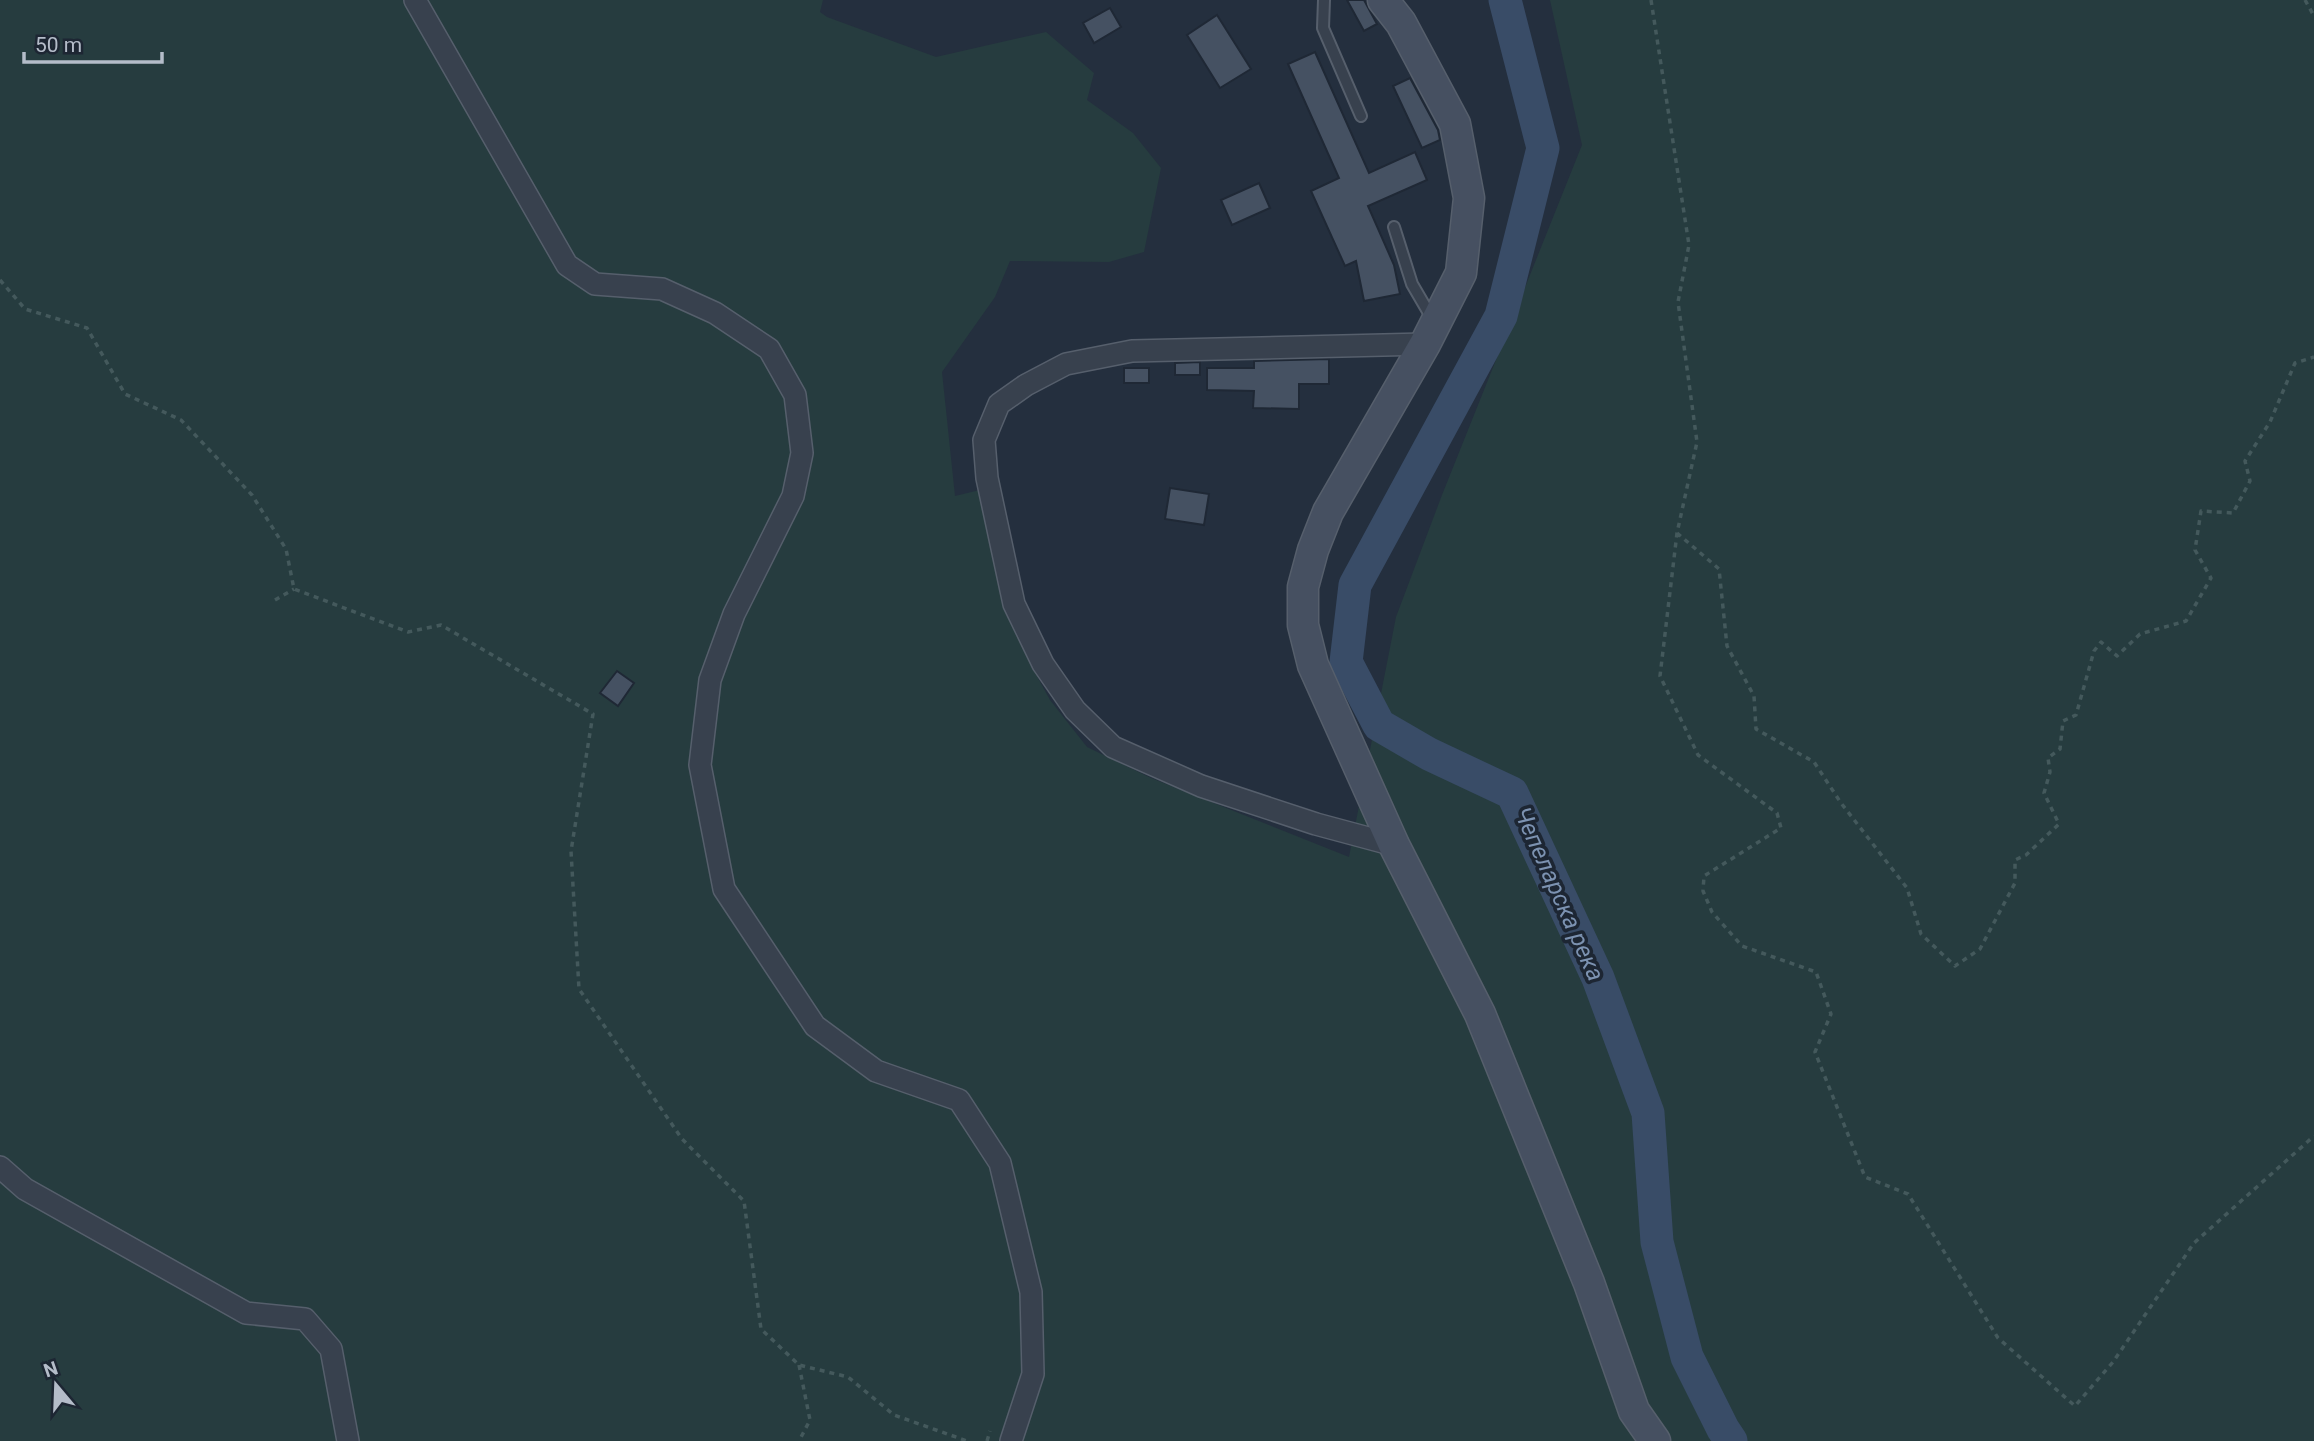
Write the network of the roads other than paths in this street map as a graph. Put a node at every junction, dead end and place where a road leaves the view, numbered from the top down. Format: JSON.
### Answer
{"nodes":[{"id":1,"x":415,"y":0,"type":"edge"},
{"id":2,"x":1324,"y":0,"type":"edge"},
{"id":3,"x":1383,"y":0,"type":"edge"},
{"id":4,"x":1361,"y":116,"type":"dead end"},
{"id":5,"x":1394,"y":227,"type":"dead end"},
{"id":6,"x":1430,"y":334,"type":"junction"},
{"id":7,"x":1394,"y":845,"type":"junction"},
{"id":8,"x":0,"y":1167,"type":"edge"},
{"id":9,"x":348,"y":1441,"type":"edge"},
{"id":10,"x":1011,"y":1441,"type":"edge"},
{"id":11,"x":1655,"y":1441,"type":"edge"}],
"edges":[{"from":1,"to":10,"type":"street"},
{"from":2,"to":4,"type":"lane"},
{"from":3,"to":6,"type":"main road"},
{"from":5,"to":6,"type":"lane"},
{"from":6,"to":7,"type":"main road"},
{"from":6,"to":7,"type":"street"},
{"from":7,"to":11,"type":"main road"},
{"from":8,"to":9,"type":"street"}]}
